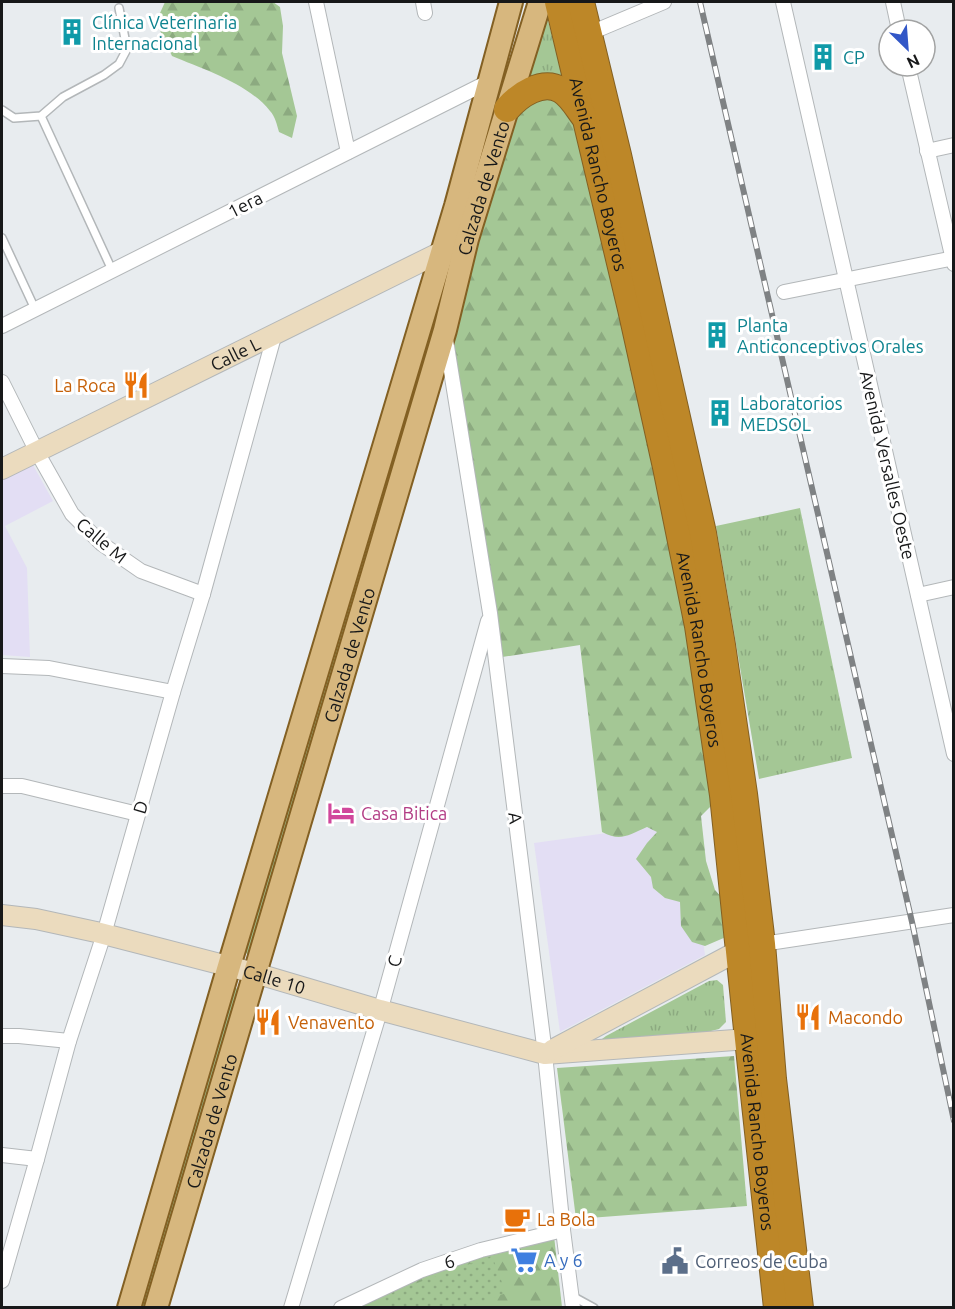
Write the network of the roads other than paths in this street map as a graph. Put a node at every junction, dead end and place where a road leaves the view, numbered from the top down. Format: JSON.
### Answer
{"nodes":[{"id":1,"x":316,"y":2,"type":"edge"},
{"id":2,"x":511,"y":2,"type":"edge"},
{"id":3,"x":540,"y":2,"type":"edge"},
{"id":4,"x":558,"y":2,"type":"edge"},
{"id":5,"x":581,"y":2,"type":"edge"},
{"id":6,"x":664,"y":2,"type":"edge"},
{"id":7,"x":783,"y":2,"type":"edge"},
{"id":8,"x":893,"y":2,"type":"edge"},
{"id":9,"x":119,"y":8,"type":"dead end"},
{"id":10,"x":896,"y":18,"type":"edge"},
{"id":11,"x":588,"y":34,"type":"junction"},
{"id":12,"x":574,"y":70,"type":"junction"},
{"id":13,"x":911,"y":78,"type":"edge"},
{"id":14,"x":488,"y":82,"type":"junction"},
{"id":15,"x":507,"y":109,"type":"junction"},
{"id":16,"x":2,"y":110,"type":"edge"},
{"id":17,"x":41,"y":116,"type":"junction"},
{"id":18,"x":587,"y":120,"type":"junction"},
{"id":19,"x":954,"y":145,"type":"edge"},
{"id":20,"x":927,"y":151,"type":"junction"},
{"id":21,"x":348,"y":152,"type":"junction"},
{"id":22,"x":466,"y":208,"type":"junction"},
{"id":23,"x":2,"y":238,"type":"edge"},
{"id":24,"x":467,"y":239,"type":"junction"},
{"id":25,"x":953,"y":260,"type":"edge"},
{"id":26,"x":439,"y":261,"type":"junction"},
{"id":27,"x":112,"y":270,"type":"junction"},
{"id":28,"x":846,"y":279,"type":"junction"},
{"id":29,"x":456,"y":282,"type":"junction"},
{"id":30,"x":784,"y":292,"type":"dead end"},
{"id":31,"x":35,"y":309,"type":"junction"},
{"id":32,"x":2,"y":326,"type":"edge"},
{"id":33,"x":445,"y":330,"type":"junction"},
{"id":34,"x":276,"y":333,"type":"junction"},
{"id":35,"x":2,"y":382,"type":"edge"},
{"id":36,"x":37,"y":452,"type":"junction"},
{"id":37,"x":2,"y":469,"type":"edge"},
{"id":38,"x":954,"y":587,"type":"edge"},
{"id":39,"x":203,"y":594,"type":"junction"},
{"id":40,"x":918,"y":595,"type":"junction"},
{"id":41,"x":490,"y":613,"type":"junction"},
{"id":42,"x":2,"y":666,"type":"edge"},
{"id":43,"x":173,"y":692,"type":"junction"},
{"id":44,"x":954,"y":754,"type":"edge"},
{"id":45,"x":2,"y":786,"type":"edge"},
{"id":46,"x":138,"y":814,"type":"junction"},
{"id":47,"x":2,"y":915,"type":"edge"},
{"id":48,"x":954,"y":915,"type":"edge"},
{"id":49,"x":104,"y":934,"type":"junction"},
{"id":50,"x":750,"y":948,"type":"junction"},
{"id":51,"x":229,"y":966,"type":"junction"},
{"id":52,"x":255,"y":973,"type":"junction"},
{"id":53,"x":380,"y":1010,"type":"junction"},
{"id":54,"x":2,"y":1036,"type":"edge"},
{"id":55,"x":748,"y":1039,"type":"junction"},
{"id":56,"x":69,"y":1041,"type":"junction"},
{"id":57,"x":545,"y":1054,"type":"junction"},
{"id":58,"x":2,"y":1155,"type":"edge"},
{"id":59,"x":37,"y":1159,"type":"junction"},
{"id":60,"x":563,"y":1230,"type":"junction"},
{"id":61,"x":796,"y":1270,"type":"junction"},
{"id":62,"x":2,"y":1281,"type":"edge"},
{"id":63,"x":572,"y":1302,"type":"edge"},
{"id":64,"x":129,"y":1308,"type":"edge"},
{"id":65,"x":156,"y":1308,"type":"edge"},
{"id":66,"x":291,"y":1308,"type":"edge"},
{"id":67,"x":341,"y":1308,"type":"edge"},
{"id":68,"x":594,"y":1308,"type":"edge"},
{"id":69,"x":777,"y":1308,"type":"edge"},
{"id":70,"x":800,"y":1308,"type":"edge"},
{"id":71,"x":806,"y":1308,"type":"edge"}],
"edges":[{"from":1,"to":21,"type":"street"},
{"from":2,"to":14,"type":"main road","name":"Calzada de Vento"},
{"from":3,"to":15,"type":"main road","name":"Calzada de Vento"},
{"from":4,"to":12,"type":"highway","name":"Avenida Rancho Boyeros"},
{"from":5,"to":11,"type":"highway","name":"Avenida Rancho Boyeros"},
{"from":6,"to":11,"type":"street"},
{"from":7,"to":28,"type":"street","name":"Avenida Versalles Oeste"},
{"from":8,"to":10,"type":"street"},
{"from":9,"to":17,"type":"lane"},
{"from":11,"to":12,"type":"highway"},
{"from":11,"to":50,"type":"highway","name":"Avenida Rancho Boyeros"},
{"from":12,"to":18,"type":"highway","name":"Avenida Rancho Boyeros"},
{"from":13,"to":20,"type":"street"},
{"from":14,"to":21,"type":"street","name":"1era"},
{"from":14,"to":22,"type":"main road","name":"Calzada de Vento"},
{"from":15,"to":18,"type":"highway"},
{"from":15,"to":22,"type":"main road","name":"Calzada de Vento"},
{"from":16,"to":17,"type":"lane"},
{"from":17,"to":27,"type":"lane"},
{"from":18,"to":50,"type":"highway","name":"Avenida Rancho Boyeros"},
{"from":19,"to":20,"type":"street"},
{"from":20,"to":25,"type":"street"},
{"from":21,"to":27,"type":"street","name":"1era"},
{"from":22,"to":24,"type":"main road","name":"Calzada de Vento"},
{"from":22,"to":26,"type":"main road","name":"Calzada de Vento"},
{"from":23,"to":31,"type":"lane"},
{"from":24,"to":26,"type":"street","name":"Calle L"},
{"from":24,"to":29,"type":"main road","name":"Calzada de Vento"},
{"from":25,"to":28,"type":"street"},
{"from":26,"to":29,"type":"main road"},
{"from":26,"to":34,"type":"street","name":"Calle L"},
{"from":26,"to":51,"type":"main road","name":"Calzada de Vento"},
{"from":27,"to":31,"type":"street","name":"1era"},
{"from":28,"to":30,"type":"street"},
{"from":28,"to":40,"type":"street","name":"Avenida Versalles Oeste"},
{"from":29,"to":33,"type":"main road","name":"Calzada de Vento"},
{"from":31,"to":32,"type":"street","name":"1era"},
{"from":33,"to":41,"type":"street","name":"A"},
{"from":33,"to":52,"type":"main road","name":"Calzada de Vento"},
{"from":34,"to":36,"type":"street","name":"Calle L"},
{"from":34,"to":39,"type":"street","name":"D"},
{"from":35,"to":36,"type":"street","name":"Calle M"},
{"from":36,"to":37,"type":"street","name":"Calle L"},
{"from":36,"to":39,"type":"street","name":"Calle M"},
{"from":38,"to":40,"type":"street"},
{"from":39,"to":43,"type":"street","name":"D"},
{"from":40,"to":44,"type":"street","name":"Avenida Versalles Oeste"},
{"from":41,"to":53,"type":"street","name":"C"},
{"from":41,"to":57,"type":"street","name":"A"},
{"from":42,"to":43,"type":"street"},
{"from":43,"to":46,"type":"street","name":"D"},
{"from":45,"to":46,"type":"street"},
{"from":46,"to":49,"type":"street","name":"D"},
{"from":47,"to":49,"type":"street","name":"Calle 10"},
{"from":48,"to":50,"type":"street"},
{"from":49,"to":51,"type":"street","name":"Calle 10"},
{"from":49,"to":56,"type":"street","name":"D"},
{"from":50,"to":55,"type":"highway","name":"Avenida Rancho Boyeros"},
{"from":50,"to":57,"type":"street"},
{"from":50,"to":61,"type":"highway","name":"Avenida Rancho Boyeros"},
{"from":51,"to":52,"type":"street","name":"Calle 10"},
{"from":51,"to":64,"type":"main road","name":"Calzada de Vento"},
{"from":52,"to":53,"type":"street","name":"Calle 10"},
{"from":52,"to":65,"type":"main road","name":"Calzada de Vento"},
{"from":53,"to":57,"type":"street","name":"Calle 10"},
{"from":53,"to":66,"type":"street","name":"C"},
{"from":54,"to":56,"type":"street"},
{"from":55,"to":57,"type":"street","name":"Calle 10"},
{"from":55,"to":69,"type":"highway","name":"Avenida Rancho Boyeros"},
{"from":56,"to":59,"type":"street","name":"D"},
{"from":57,"to":60,"type":"street","name":"A"},
{"from":58,"to":59,"type":"street"},
{"from":59,"to":62,"type":"street","name":"D"},
{"from":60,"to":63,"type":"street","name":"A"},
{"from":60,"to":67,"type":"street","name":"6"},
{"from":61,"to":70,"type":"highway","name":"Avenida Rancho Boyeros"},
{"from":61,"to":71,"type":"highway"},
{"from":63,"to":68,"type":"lane"}]}
